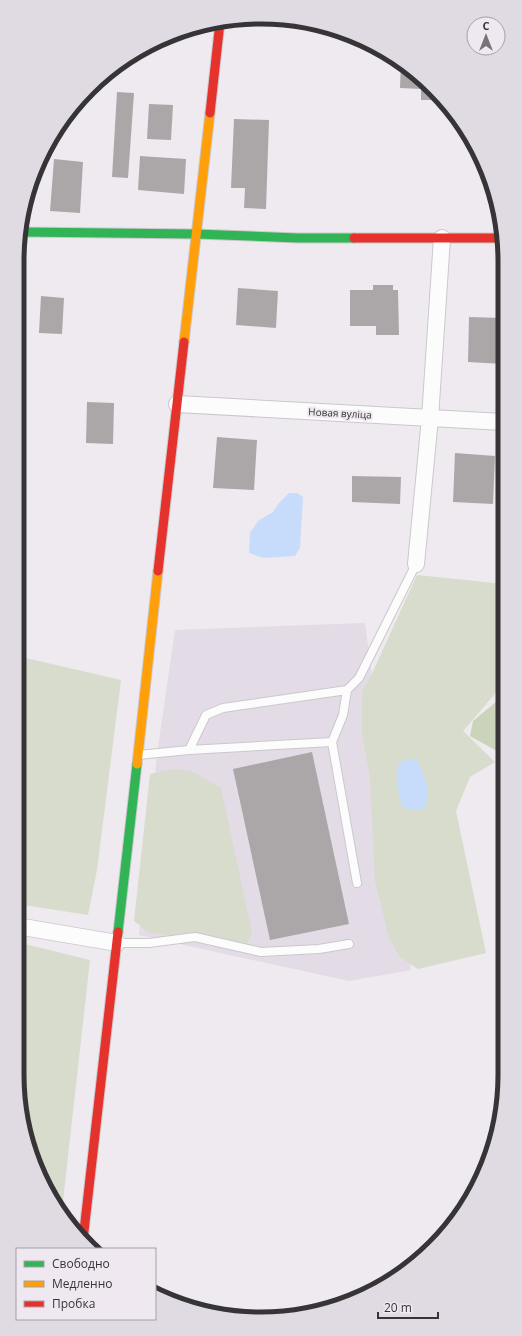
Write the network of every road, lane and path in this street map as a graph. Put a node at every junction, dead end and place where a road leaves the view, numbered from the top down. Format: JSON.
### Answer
{"nodes":[{"id":1,"x":219,"y":28,"type":"edge"},
{"id":2,"x":26,"y":232,"type":"edge"},
{"id":3,"x":196,"y":234,"type":"junction"},
{"id":4,"x":442,"y":238,"type":"junction"},
{"id":5,"x":497,"y":238,"type":"edge"},
{"id":6,"x":177,"y":404,"type":"junction"},
{"id":7,"x":430,"y":418,"type":"junction"},
{"id":8,"x":498,"y":422,"type":"edge"},
{"id":9,"x":416,"y":564,"type":"joint"},
{"id":10,"x":348,"y":690,"type":"junction"},
{"id":11,"x":332,"y":742,"type":"junction"},
{"id":12,"x":189,"y":750,"type":"junction"},
{"id":13,"x":137,"y":755,"type":"junction"},
{"id":14,"x":357,"y":883,"type":"dead end"},
{"id":15,"x":24,"y":927,"type":"edge"},
{"id":16,"x":117,"y":943,"type":"junction"},
{"id":17,"x":349,"y":944,"type":"dead end"},
{"id":18,"x":84,"y":1232,"type":"edge"}],
"edges":[{"from":1,"to":3,"type":"street"},
{"from":2,"to":3,"type":"street"},
{"from":3,"to":4,"type":"street"},
{"from":3,"to":6,"type":"street"},
{"from":4,"to":5,"type":"street"},
{"from":4,"to":7,"type":"street"},
{"from":6,"to":7,"type":"street","name":"Новая вуліца"},
{"from":6,"to":13,"type":"street"},
{"from":7,"to":8,"type":"street","name":"Новая вуліца"},
{"from":7,"to":9,"type":"street"},
{"from":9,"to":10,"type":"lane"},
{"from":10,"to":11,"type":"lane"},
{"from":10,"to":12,"type":"lane"},
{"from":11,"to":12,"type":"lane"},
{"from":11,"to":14,"type":"lane"},
{"from":12,"to":13,"type":"lane"},
{"from":13,"to":16,"type":"street"},
{"from":15,"to":16,"type":"street"},
{"from":16,"to":17,"type":"lane"},
{"from":16,"to":18,"type":"street"}]}
